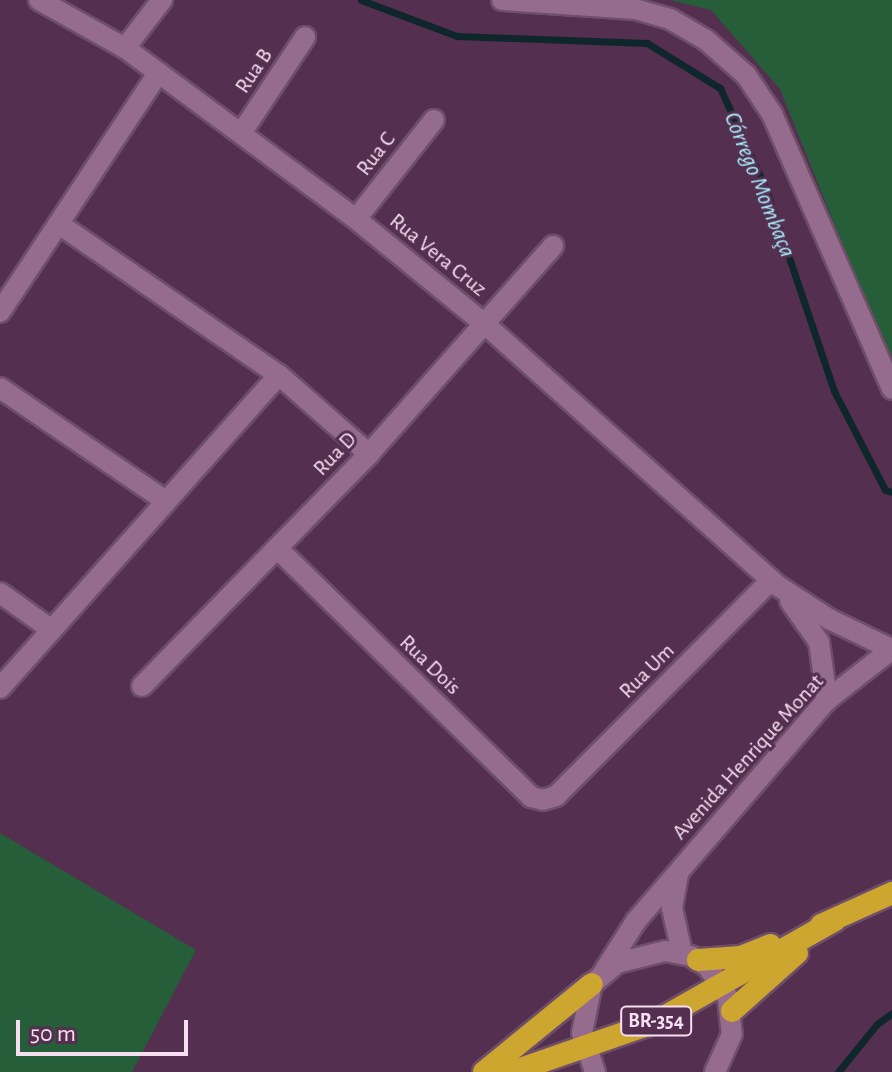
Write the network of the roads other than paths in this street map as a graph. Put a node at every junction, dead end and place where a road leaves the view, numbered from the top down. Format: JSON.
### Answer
{"nodes":[{"id":1,"x":39,"y":0,"type":"edge"},
{"id":2,"x":162,"y":0,"type":"edge"},
{"id":3,"x":502,"y":0,"type":"edge"},
{"id":4,"x":305,"y":37,"type":"dead end"},
{"id":5,"x":125,"y":48,"type":"junction"},
{"id":6,"x":158,"y":73,"type":"junction"},
{"id":7,"x":434,"y":120,"type":"dead end"},
{"id":8,"x":242,"y":132,"type":"junction"},
{"id":9,"x":356,"y":219,"type":"junction"},
{"id":10,"x":59,"y":224,"type":"junction"},
{"id":11,"x":553,"y":246,"type":"dead end"},
{"id":12,"x":0,"y":312,"type":"edge"},
{"id":13,"x":486,"y":325,"type":"junction"},
{"id":14,"x":279,"y":375,"type":"junction"},
{"id":15,"x":0,"y":388,"type":"edge"},
{"id":16,"x":892,"y":389,"type":"edge"},
{"id":17,"x":369,"y":454,"type":"junction"},
{"id":18,"x":164,"y":500,"type":"junction"},
{"id":19,"x":277,"y":548,"type":"junction"},
{"id":20,"x":774,"y":583,"type":"junction"},
{"id":21,"x":0,"y":593,"type":"edge"},
{"id":22,"x":49,"y":628,"type":"junction"},
{"id":23,"x":892,"y":649,"type":"edge"},
{"id":24,"x":142,"y":686,"type":"dead end"},
{"id":25,"x":0,"y":688,"type":"edge"},
{"id":26,"x":827,"y":700,"type":"junction"},
{"id":27,"x":556,"y":796,"type":"joint"},
{"id":28,"x":679,"y":870,"type":"junction"},
{"id":29,"x":892,"y":893,"type":"edge"},
{"id":30,"x":835,"y":920,"type":"junction"},
{"id":31,"x":690,"y":957,"type":"junction"},
{"id":32,"x":598,"y":978,"type":"junction"},
{"id":33,"x":723,"y":986,"type":"junction"},
{"id":34,"x":732,"y":1011,"type":"junction"},
{"id":35,"x":585,"y":1049,"type":"junction"},
{"id":36,"x":484,"y":1072,"type":"edge"},
{"id":37,"x":518,"y":1072,"type":"edge"},
{"id":38,"x":595,"y":1072,"type":"edge"},
{"id":39,"x":715,"y":1072,"type":"edge"}],
"edges":[{"from":1,"to":5,"type":"street","name":"Rua Vera Cruz"},
{"from":2,"to":5,"type":"street"},
{"from":3,"to":16,"type":"street"},
{"from":4,"to":8,"type":"street","name":"Rua B"},
{"from":5,"to":6,"type":"street","name":"Rua Vera Cruz"},
{"from":6,"to":8,"type":"street","name":"Rua Vera Cruz"},
{"from":6,"to":10,"type":"street"},
{"from":7,"to":9,"type":"street","name":"Rua C"},
{"from":8,"to":9,"type":"street","name":"Rua Vera Cruz"},
{"from":9,"to":13,"type":"street","name":"Rua Vera Cruz"},
{"from":10,"to":12,"type":"street"},
{"from":10,"to":14,"type":"street"},
{"from":11,"to":13,"type":"street","name":"Rua D"},
{"from":13,"to":17,"type":"street","name":"Rua D"},
{"from":13,"to":20,"type":"street","name":"Rua Vera Cruz"},
{"from":14,"to":17,"type":"street"},
{"from":14,"to":18,"type":"street"},
{"from":15,"to":18,"type":"street"},
{"from":17,"to":19,"type":"street","name":"Rua D"},
{"from":18,"to":22,"type":"street"},
{"from":19,"to":24,"type":"street","name":"Rua D"},
{"from":19,"to":27,"type":"street","name":"Rua Dois"},
{"from":20,"to":23,"type":"street","name":"Rua Vera Cruz"},
{"from":20,"to":26,"type":"street","name":"Rua Vera Cruz"},
{"from":20,"to":27,"type":"street","name":"Rua Um"},
{"from":21,"to":22,"type":"street"},
{"from":22,"to":25,"type":"street"},
{"from":23,"to":26,"type":"street","name":"Avenida Henrique Monat"},
{"from":26,"to":28,"type":"street","name":"Avenida Henrique Monat"},
{"from":28,"to":31,"type":"street"},
{"from":28,"to":32,"type":"street","name":"Avenida Henrique Monat"},
{"from":29,"to":30,"type":"highway","number":"BR-354"},
{"from":30,"to":31,"type":"highway"},
{"from":30,"to":33,"type":"highway","number":"BR-354"},
{"from":30,"to":34,"type":"highway"},
{"from":31,"to":32,"type":"street"},
{"from":31,"to":33,"type":"street"},
{"from":32,"to":35,"type":"street","name":"Avenida Henrique Monat"},
{"from":32,"to":36,"type":"highway"},
{"from":33,"to":34,"type":"street"},
{"from":33,"to":35,"type":"highway","number":"BR-354"},
{"from":34,"to":39,"type":"street"},
{"from":35,"to":37,"type":"highway","number":"BR-354"},
{"from":35,"to":38,"type":"street"}]}
